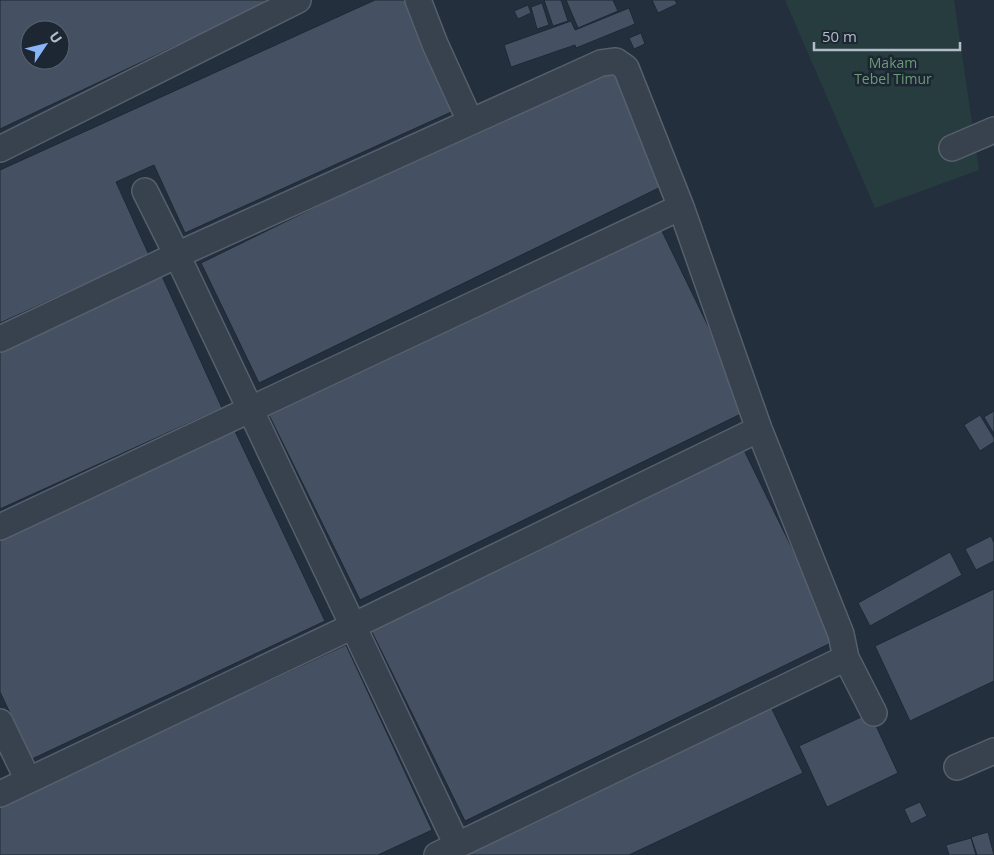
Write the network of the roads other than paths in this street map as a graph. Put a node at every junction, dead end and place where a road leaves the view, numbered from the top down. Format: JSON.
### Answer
{"nodes":[{"id":1,"x":298,"y":0,"type":"edge"},
{"id":2,"x":418,"y":0,"type":"edge"},
{"id":3,"x":470,"y":121,"type":"junction"},
{"id":4,"x":994,"y":130,"type":"edge"},
{"id":5,"x":952,"y":148,"type":"dead end"},
{"id":6,"x":0,"y":149,"type":"edge"},
{"id":7,"x":145,"y":191,"type":"dead end"},
{"id":8,"x":682,"y":207,"type":"junction"},
{"id":9,"x":177,"y":255,"type":"junction"},
{"id":10,"x":0,"y":339,"type":"edge"},
{"id":11,"x":250,"y":409,"type":"junction"},
{"id":12,"x":759,"y":429,"type":"junction"},
{"id":13,"x":0,"y":527,"type":"edge"},
{"id":14,"x":353,"y":626,"type":"junction"},
{"id":15,"x":846,"y":658,"type":"junction"},
{"id":16,"x":874,"y":713,"type":"dead end"},
{"id":17,"x":0,"y":722,"type":"edge"},
{"id":18,"x":994,"y":751,"type":"edge"},
{"id":19,"x":957,"y":767,"type":"dead end"},
{"id":20,"x":28,"y":780,"type":"junction"},
{"id":21,"x":0,"y":794,"type":"edge"},
{"id":22,"x":447,"y":850,"type":"edge"}],
"edges":[{"from":1,"to":6,"type":"street"},
{"from":2,"to":3,"type":"street"},
{"from":3,"to":8,"type":"street"},
{"from":3,"to":9,"type":"street"},
{"from":4,"to":5,"type":"street"},
{"from":7,"to":9,"type":"street"},
{"from":8,"to":11,"type":"street"},
{"from":8,"to":12,"type":"street"},
{"from":9,"to":10,"type":"street"},
{"from":9,"to":11,"type":"street"},
{"from":11,"to":13,"type":"street"},
{"from":11,"to":14,"type":"street"},
{"from":12,"to":14,"type":"street"},
{"from":12,"to":15,"type":"street"},
{"from":14,"to":20,"type":"street"},
{"from":14,"to":22,"type":"street"},
{"from":15,"to":16,"type":"street"},
{"from":15,"to":22,"type":"street"},
{"from":17,"to":20,"type":"street"},
{"from":18,"to":19,"type":"street"},
{"from":20,"to":21,"type":"street"}]}
